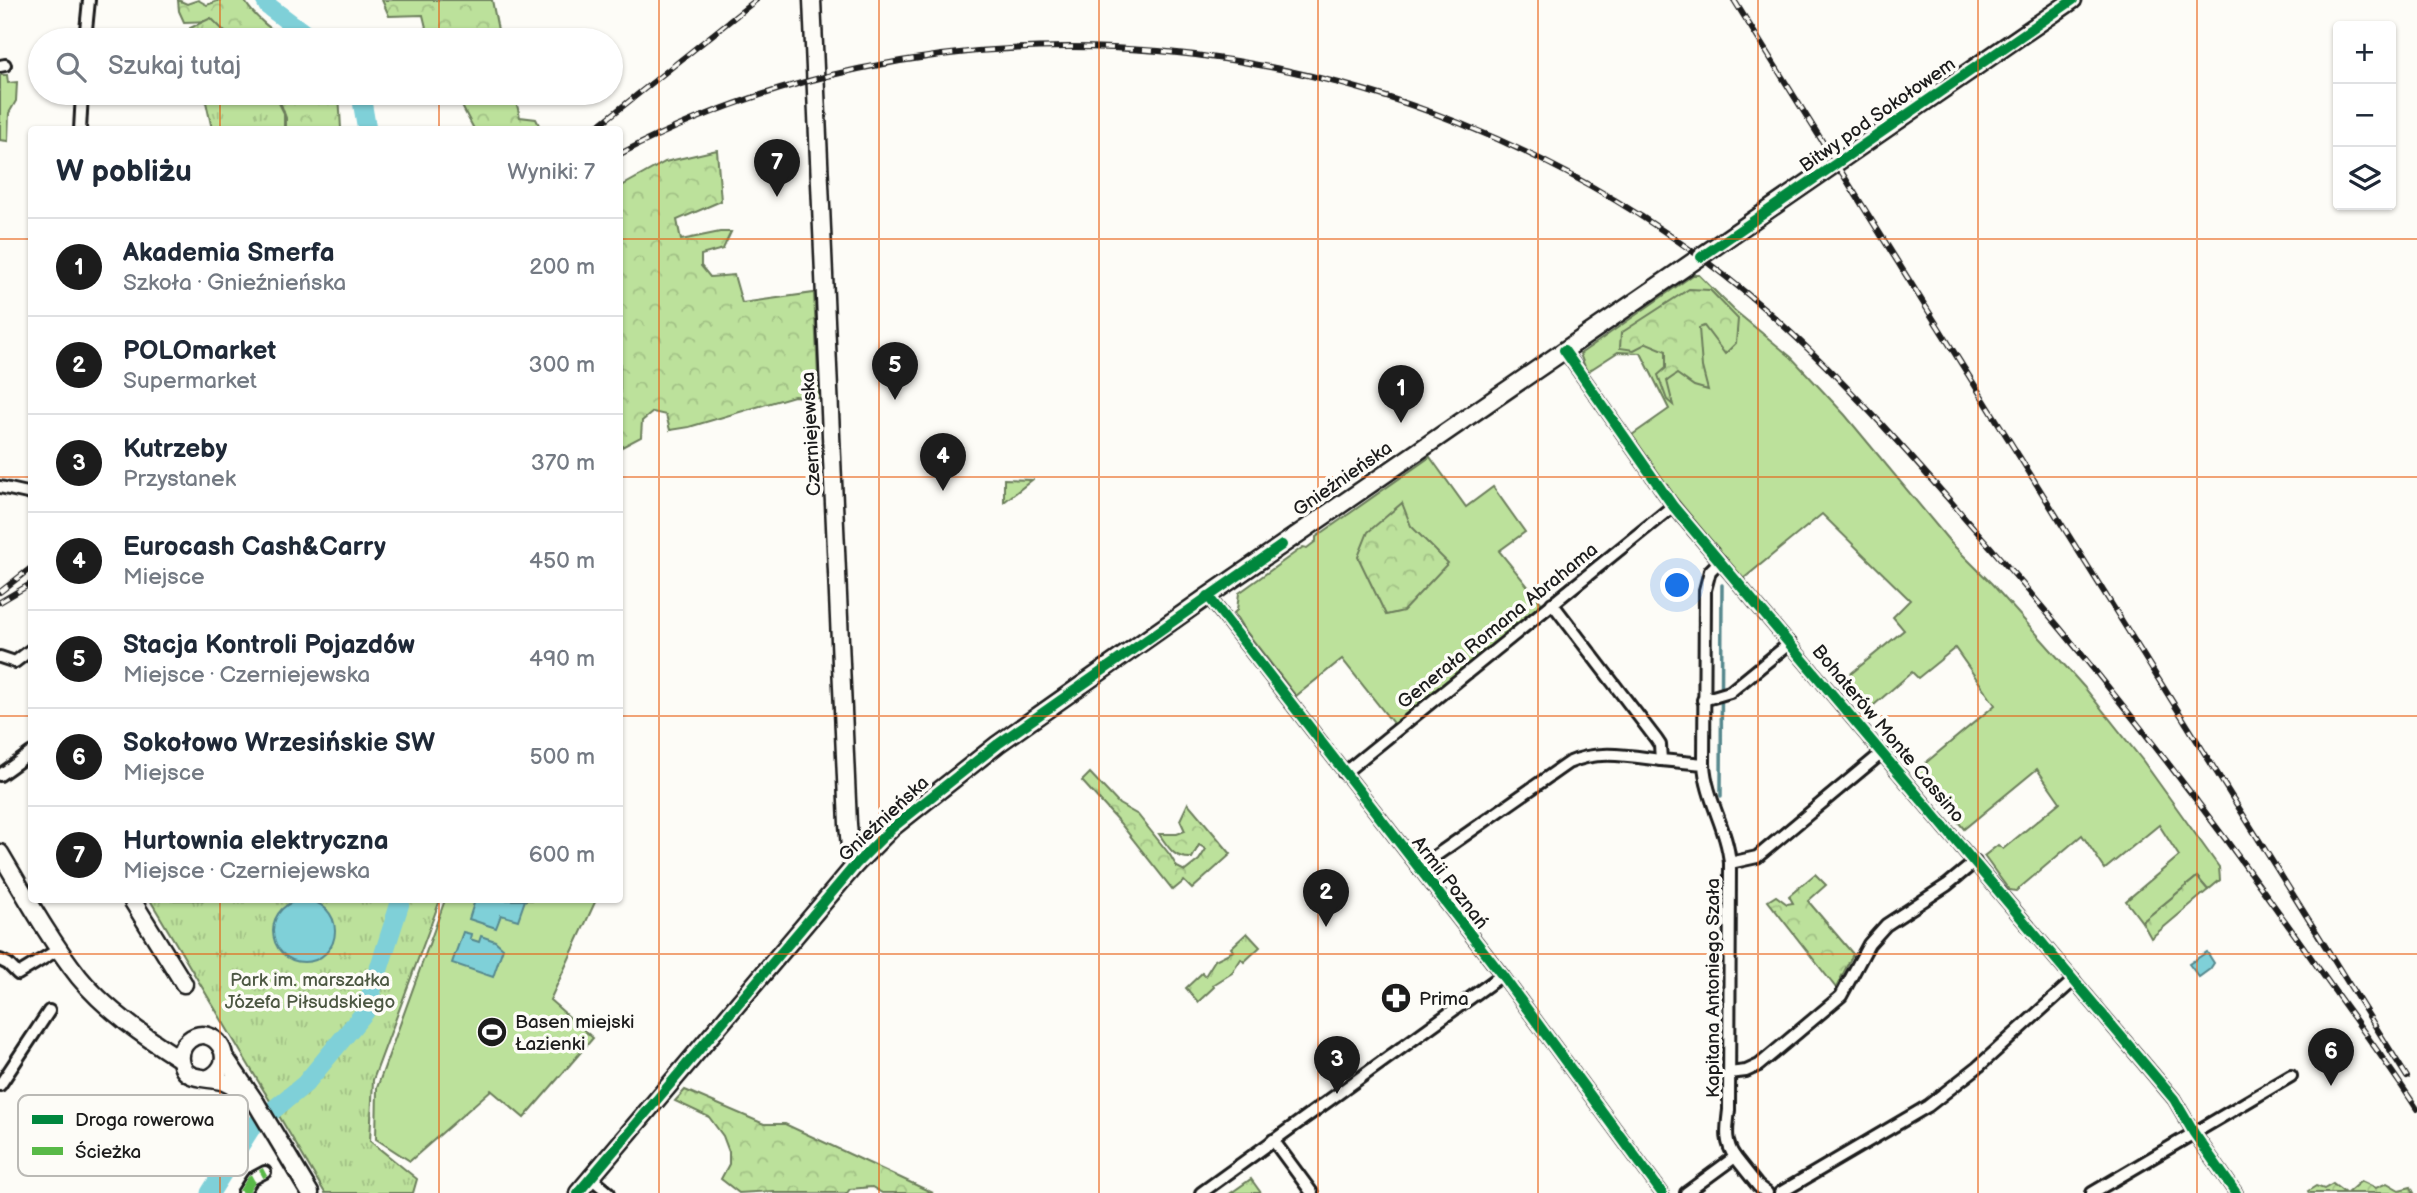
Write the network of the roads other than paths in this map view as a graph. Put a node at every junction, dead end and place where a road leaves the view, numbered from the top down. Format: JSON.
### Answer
{"nodes":[{"id":1,"x":89,"y":0,"type":"edge"},
{"id":2,"x":812,"y":0,"type":"edge"},
{"id":3,"x":2073,"y":0,"type":"edge"},
{"id":4,"x":87,"y":28,"type":"edge"},
{"id":5,"x":81,"y":105,"type":"edge"},
{"id":6,"x":80,"y":126,"type":"edge"},
{"id":7,"x":1700,"y":257,"type":"joint"},
{"id":8,"x":1564,"y":350,"type":"junction"},
{"id":9,"x":0,"y":487,"type":"edge"},
{"id":10,"x":28,"y":493,"type":"edge"},
{"id":11,"x":1673,"y":506,"type":"junction"},
{"id":12,"x":1720,"y":561,"type":"junction"},
{"id":13,"x":1208,"y":596,"type":"junction"},
{"id":14,"x":1552,"y":603,"type":"junction"},
{"id":15,"x":1790,"y":643,"type":"junction"},
{"id":16,"x":28,"y":652,"type":"edge"},
{"id":17,"x":0,"y":657,"type":"edge"},
{"id":18,"x":1703,"y":701,"type":"junction"},
{"id":19,"x":1883,"y":752,"type":"junction"},
{"id":20,"x":28,"y":755,"type":"edge"},
{"id":21,"x":1661,"y":760,"type":"junction"},
{"id":22,"x":1703,"y":764,"type":"junction"},
{"id":23,"x":1344,"y":773,"type":"junction"},
{"id":24,"x":0,"y":775,"type":"edge"},
{"id":25,"x":0,"y":853,"type":"edge"},
{"id":26,"x":1975,"y":862,"type":"junction"},
{"id":27,"x":1730,"y":863,"type":"junction"},
{"id":28,"x":856,"y":864,"type":"junction"},
{"id":29,"x":1418,"y":868,"type":"junction"},
{"id":30,"x":28,"y":899,"type":"edge"},
{"id":31,"x":31,"y":903,"type":"edge"},
{"id":32,"x":134,"y":903,"type":"edge"},
{"id":33,"x":59,"y":949,"type":"junction"},
{"id":34,"x":0,"y":960,"type":"edge"},
{"id":35,"x":1502,"y":975,"type":"junction"},
{"id":36,"x":2074,"y":980,"type":"junction"},
{"id":37,"x":184,"y":984,"type":"dead end"},
{"id":38,"x":49,"y":1011,"type":"dead end"},
{"id":39,"x":142,"y":1033,"type":"junction"},
{"id":40,"x":186,"y":1042,"type":"junction"},
{"id":41,"x":224,"y":1056,"type":"junction"},
{"id":42,"x":180,"y":1059,"type":"junction"},
{"id":43,"x":1729,"y":1073,"type":"junction"},
{"id":44,"x":2291,"y":1076,"type":"dead end"},
{"id":45,"x":209,"y":1078,"type":"junction"},
{"id":46,"x":0,"y":1085,"type":"edge"},
{"id":47,"x":244,"y":1095,"type":"edge"},
{"id":48,"x":248,"y":1098,"type":"edge"},
{"id":49,"x":256,"y":1103,"type":"junction"},
{"id":50,"x":2194,"y":1132,"type":"junction"},
{"id":51,"x":1273,"y":1140,"type":"junction"},
{"id":52,"x":1735,"y":1157,"type":"junction"},
{"id":53,"x":265,"y":1172,"type":"dead end"},
{"id":54,"x":591,"y":1178,"type":"junction"},
{"id":55,"x":2095,"y":1192,"type":"edge"},
{"id":56,"x":243,"y":1193,"type":"edge"},
{"id":57,"x":310,"y":1193,"type":"edge"},
{"id":58,"x":578,"y":1193,"type":"edge"},
{"id":59,"x":609,"y":1193,"type":"edge"},
{"id":60,"x":1201,"y":1193,"type":"edge"},
{"id":61,"x":1312,"y":1193,"type":"edge"},
{"id":62,"x":1662,"y":1193,"type":"edge"},
{"id":63,"x":1686,"y":1193,"type":"edge"},
{"id":64,"x":1767,"y":1193,"type":"edge"},
{"id":65,"x":1780,"y":1193,"type":"edge"},
{"id":66,"x":2236,"y":1193,"type":"edge"}],
"edges":[{"from":1,"to":4,"type":"street"},
{"from":2,"to":28,"type":"street","name":"Czerniejewska"},
{"from":3,"to":7,"type":"street","name":"Bitwy pod Sokołowem"},
{"from":5,"to":6,"type":"street"},
{"from":7,"to":8,"type":"street","name":"Gnieźnieńska"},
{"from":8,"to":11,"type":"street","name":"Bohaterów Monte Cassino"},
{"from":8,"to":13,"type":"street","name":"Gnieźnieńska"},
{"from":9,"to":10,"type":"street"},
{"from":11,"to":12,"type":"street","name":"Bohaterów Monte Cassino"},
{"from":11,"to":14,"type":"street","name":"Generała Romana Abrahama"},
{"from":12,"to":15,"type":"street","name":"Bohaterów Monte Cassino"},
{"from":12,"to":18,"type":"street"},
{"from":13,"to":23,"type":"street","name":"Armii Poznań"},
{"from":13,"to":28,"type":"street","name":"Gnieźnieńska"},
{"from":14,"to":21,"type":"street"},
{"from":14,"to":23,"type":"street","name":"Generała Romana Abrahama"},
{"from":15,"to":18,"type":"street"},
{"from":15,"to":19,"type":"street","name":"Bohaterów Monte Cassino"},
{"from":16,"to":17,"type":"street"},
{"from":18,"to":22,"type":"street"},
{"from":19,"to":26,"type":"street","name":"Bohaterów Monte Cassino"},
{"from":19,"to":27,"type":"street","name":"Kapitana Antoniego Szała"},
{"from":20,"to":24,"type":"street"},
{"from":21,"to":22,"type":"street"},
{"from":21,"to":29,"type":"street"},
{"from":22,"to":27,"type":"street"},
{"from":23,"to":29,"type":"street","name":"Armii Poznań"},
{"from":25,"to":30,"type":"street"},
{"from":26,"to":36,"type":"street","name":"Bohaterów Monte Cassino"},
{"from":26,"to":43,"type":"street"},
{"from":27,"to":43,"type":"street","name":"Kapitana Antoniego Szała"},
{"from":28,"to":54,"type":"street","name":"Gnieźnieńska"},
{"from":29,"to":35,"type":"street","name":"Armii Poznań"},
{"from":31,"to":33,"type":"street"},
{"from":32,"to":37,"type":"street"},
{"from":33,"to":34,"type":"street"},
{"from":33,"to":39,"type":"street"},
{"from":35,"to":51,"type":"street"},
{"from":35,"to":62,"type":"street","name":"Armii Poznań"},
{"from":36,"to":50,"type":"street","name":"Bohaterów Monte Cassino"},
{"from":36,"to":65,"type":"street"},
{"from":38,"to":46,"type":"street"},
{"from":39,"to":40,"type":"street"},
{"from":39,"to":42,"type":"street"},
{"from":40,"to":41,"type":"street"},
{"from":40,"to":42,"type":"street"},
{"from":41,"to":45,"type":"street"},
{"from":41,"to":49,"type":"street"},
{"from":42,"to":45,"type":"street"},
{"from":43,"to":52,"type":"street","name":"Kapitana Antoniego Szała"},
{"from":44,"to":50,"type":"street"},
{"from":45,"to":47,"type":"street"},
{"from":48,"to":49,"type":"street"},
{"from":49,"to":57,"type":"street"},
{"from":50,"to":55,"type":"street"},
{"from":50,"to":66,"type":"street","name":"Bohaterów Monte Cassino"},
{"from":51,"to":60,"type":"street"},
{"from":51,"to":61,"type":"street"},
{"from":52,"to":63,"type":"street"},
{"from":52,"to":64,"type":"street"},
{"from":53,"to":56,"type":"street"},
{"from":54,"to":58,"type":"street","name":"Gnieźnieńska"},
{"from":54,"to":59,"type":"street"}]}
